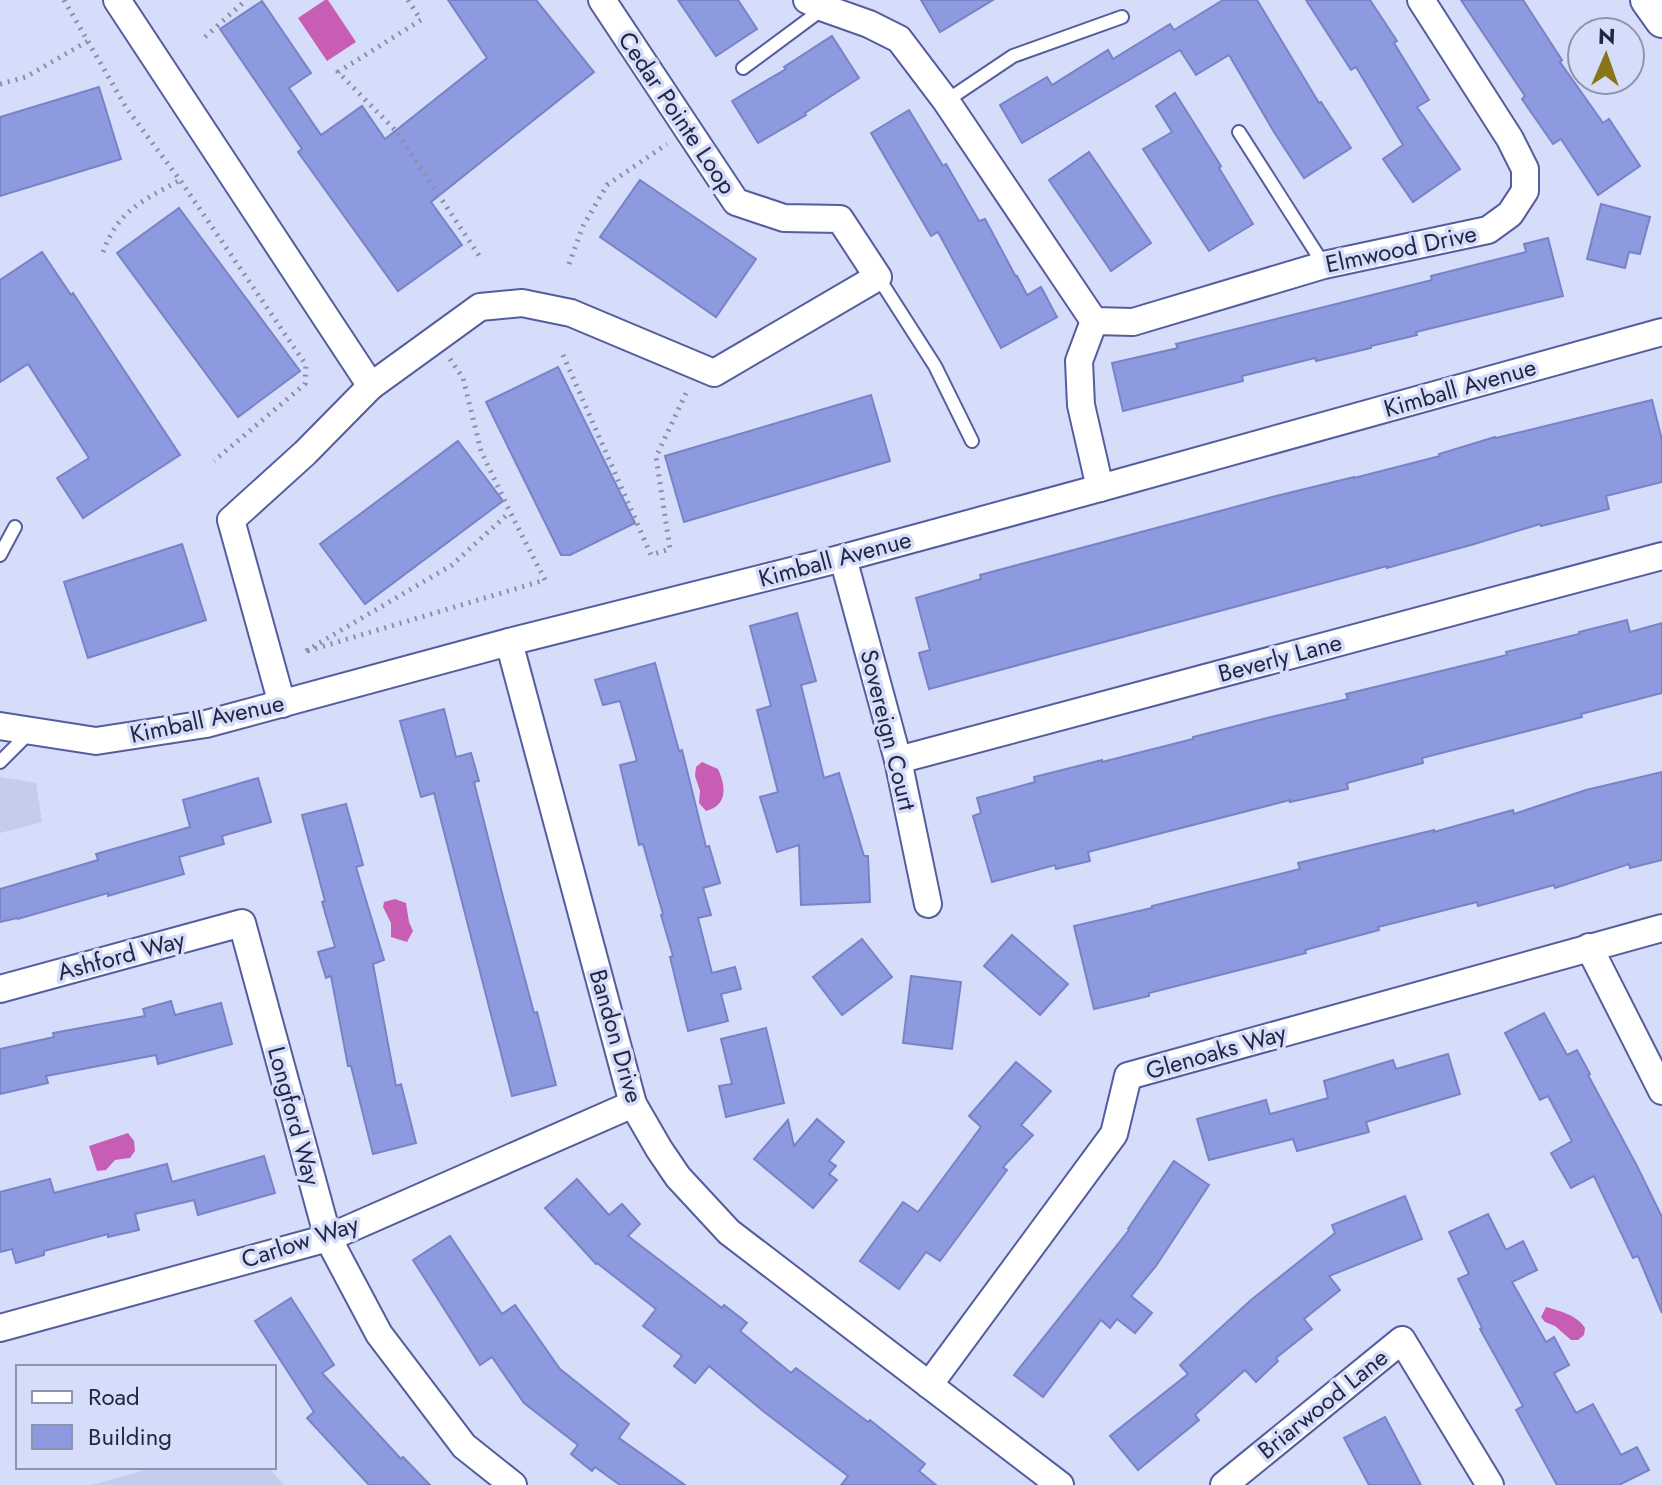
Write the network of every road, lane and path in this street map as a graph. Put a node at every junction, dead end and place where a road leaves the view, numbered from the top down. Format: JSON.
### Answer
{"nodes":[{"id":1,"x":64,"y":0,"type":"edge"},
{"id":2,"x":117,"y":0,"type":"edge"},
{"id":3,"x":246,"y":0,"type":"edge"},
{"id":4,"x":408,"y":0,"type":"edge"},
{"id":5,"x":602,"y":0,"type":"edge"},
{"id":6,"x":1421,"y":0,"type":"edge"},
{"id":7,"x":1647,"y":0,"type":"edge"},
{"id":8,"x":815,"y":4,"type":"edge"},
{"id":9,"x":1122,"y":17,"type":"dead end"},
{"id":10,"x":1662,"y":21,"type":"edge"},
{"id":11,"x":205,"y":37,"type":"dead end"},
{"id":12,"x":88,"y":41,"type":"junction"},
{"id":13,"x":743,"y":68,"type":"dead end"},
{"id":14,"x":0,"y":84,"type":"edge"},
{"id":15,"x":946,"y":101,"type":"junction"},
{"id":16,"x":689,"y":131,"type":"junction"},
{"id":17,"x":1239,"y":132,"type":"dead end"},
{"id":18,"x":180,"y":180,"type":"junction"},
{"id":19,"x":103,"y":252,"type":"dead end"},
{"id":20,"x":482,"y":260,"type":"dead end"},
{"id":21,"x":569,"y":264,"type":"dead end"},
{"id":22,"x":1324,"y":265,"type":"junction"},
{"id":23,"x":878,"y":277,"type":"junction"},
{"id":24,"x":1094,"y":321,"type":"junction"},
{"id":25,"x":1662,"y":332,"type":"edge"},
{"id":26,"x":436,"y":339,"type":"junction"},
{"id":27,"x":563,"y":355,"type":"dead end"},
{"id":28,"x":698,"y":366,"type":"junction"},
{"id":29,"x":371,"y":386,"type":"junction"},
{"id":30,"x":972,"y":441,"type":"dead end"},
{"id":31,"x":214,"y":461,"type":"dead end"},
{"id":32,"x":1100,"y":488,"type":"junction"},
{"id":33,"x":510,"y":512,"type":"junction"},
{"id":34,"x":15,"y":527,"type":"dead end"},
{"id":35,"x":0,"y":555,"type":"edge"},
{"id":36,"x":1662,"y":556,"type":"edge"},
{"id":37,"x":843,"y":558,"type":"junction"},
{"id":38,"x":509,"y":642,"type":"junction"},
{"id":39,"x":282,"y":704,"type":"junction"},
{"id":40,"x":0,"y":726,"type":"edge"},
{"id":41,"x":31,"y":731,"type":"junction"},
{"id":42,"x":898,"y":760,"type":"junction"},
{"id":43,"x":0,"y":762,"type":"edge"},
{"id":44,"x":928,"y":904,"type":"dead end"},
{"id":45,"x":242,"y":923,"type":"joint"},
{"id":46,"x":1662,"y":928,"type":"edge"},
{"id":47,"x":1589,"y":947,"type":"junction"},
{"id":48,"x":0,"y":989,"type":"edge"},
{"id":49,"x":1662,"y":1091,"type":"edge"},
{"id":50,"x":633,"y":1104,"type":"junction"},
{"id":51,"x":328,"y":1238,"type":"junction"},
{"id":52,"x":0,"y":1328,"type":"edge"},
{"id":53,"x":929,"y":1385,"type":"junction"},
{"id":54,"x":513,"y":1485,"type":"edge"},
{"id":55,"x":1060,"y":1485,"type":"edge"},
{"id":56,"x":1224,"y":1485,"type":"edge"},
{"id":57,"x":1490,"y":1485,"type":"edge"}],
"edges":[{"from":1,"to":12,"type":"path"},
{"from":2,"to":29,"type":"street"},
{"from":3,"to":11,"type":"path"},
{"from":4,"to":20,"type":"path"},
{"from":5,"to":16,"type":"street","name":"Cedar Pointe Loop"},
{"from":6,"to":22,"type":"street","name":"Elmwood Drive"},
{"from":7,"to":10,"type":"street"},
{"from":8,"to":13,"type":"lane"},
{"from":8,"to":15,"type":"street"},
{"from":9,"to":15,"type":"lane"},
{"from":12,"to":14,"type":"path"},
{"from":12,"to":18,"type":"path"},
{"from":15,"to":24,"type":"street"},
{"from":16,"to":21,"type":"path"},
{"from":16,"to":23,"type":"street","name":"Cedar Pointe Loop"},
{"from":17,"to":22,"type":"lane"},
{"from":18,"to":19,"type":"path"},
{"from":18,"to":31,"type":"path"},
{"from":22,"to":24,"type":"street","name":"Elmwood Drive"},
{"from":23,"to":28,"type":"street"},
{"from":23,"to":30,"type":"lane"},
{"from":24,"to":32,"type":"street"},
{"from":25,"to":32,"type":"street","name":"Kimball Avenue"},
{"from":26,"to":28,"type":"street"},
{"from":26,"to":29,"type":"street"},
{"from":26,"to":33,"type":"path"},
{"from":27,"to":28,"type":"path"},
{"from":29,"to":39,"type":"street"},
{"from":32,"to":37,"type":"street","name":"Kimball Avenue"},
{"from":33,"to":33,"type":"path"},
{"from":34,"to":35,"type":"lane"},
{"from":36,"to":42,"type":"street","name":"Beverly Lane"},
{"from":37,"to":38,"type":"street","name":"Kimball Avenue"},
{"from":37,"to":42,"type":"street","name":"Sovereign Court"},
{"from":38,"to":39,"type":"street","name":"Kimball Avenue"},
{"from":38,"to":50,"type":"street","name":"Bandon Drive"},
{"from":39,"to":41,"type":"street","name":"Kimball Avenue"},
{"from":40,"to":41,"type":"street","name":"Kimball Avenue"},
{"from":41,"to":43,"type":"lane"},
{"from":42,"to":44,"type":"street","name":"Sovereign Court"},
{"from":45,"to":48,"type":"street","name":"Ashford Way"},
{"from":45,"to":51,"type":"street","name":"Longford Way"},
{"from":46,"to":47,"type":"street","name":"Glenoaks Way"},
{"from":47,"to":49,"type":"street"},
{"from":47,"to":53,"type":"street","name":"Glenoaks Way"},
{"from":50,"to":51,"type":"street","name":"Carlow Way"},
{"from":50,"to":53,"type":"street","name":"Bandon Drive"},
{"from":51,"to":52,"type":"street","name":"Carlow Way"},
{"from":51,"to":54,"type":"street","name":"Longford Way"},
{"from":53,"to":55,"type":"street","name":"Bandon Drive"},
{"from":56,"to":57,"type":"street","name":"Briarwood Lane"}]}
